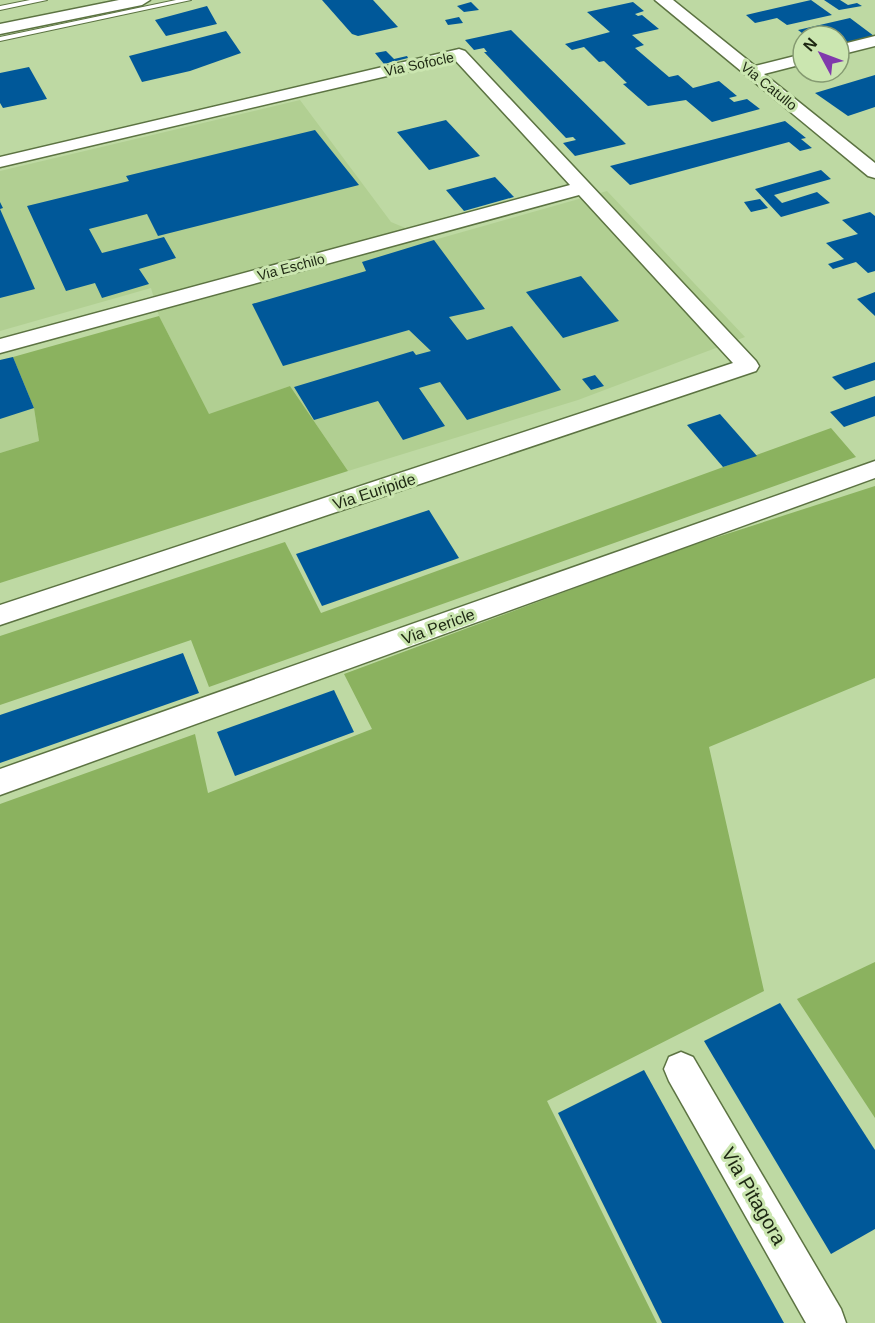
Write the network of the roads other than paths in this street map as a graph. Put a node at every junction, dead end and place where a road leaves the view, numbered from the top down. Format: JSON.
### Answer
{"nodes":[{"id":1,"x":43,"y":0,"type":"edge"},
{"id":2,"x":92,"y":0,"type":"edge"},
{"id":3,"x":142,"y":0,"type":"edge"},
{"id":4,"x":188,"y":0,"type":"edge"},
{"id":5,"x":663,"y":0,"type":"edge"},
{"id":6,"x":0,"y":8,"type":"edge"},
{"id":7,"x":0,"y":19,"type":"edge"},
{"id":8,"x":0,"y":29,"type":"edge"},
{"id":9,"x":0,"y":39,"type":"edge"},
{"id":10,"x":875,"y":41,"type":"edge"},
{"id":11,"x":851,"y":47,"type":"edge"},
{"id":12,"x":791,"y":62,"type":"edge"},
{"id":13,"x":752,"y":72,"type":"junction"},
{"id":14,"x":0,"y":162,"type":"edge"},
{"id":15,"x":875,"y":172,"type":"edge"},
{"id":16,"x":582,"y":188,"type":"junction"},
{"id":17,"x":0,"y":346,"type":"edge"},
{"id":18,"x":748,"y":366,"type":"joint"},
{"id":19,"x":875,"y":469,"type":"edge"},
{"id":20,"x":0,"y":615,"type":"edge"},
{"id":21,"x":0,"y":782,"type":"edge"},
{"id":22,"x":681,"y":1069,"type":"dead end"},
{"id":23,"x":827,"y":1323,"type":"edge"}],
"edges":[{"from":1,"to":6,"type":"lane"},
{"from":2,"to":7,"type":"street"},
{"from":3,"to":8,"type":"street"},
{"from":4,"to":9,"type":"lane"},
{"from":5,"to":13,"type":"street","name":"Via Catullo"},
{"from":10,"to":11,"type":"street"},
{"from":12,"to":13,"type":"street"},
{"from":13,"to":15,"type":"street","name":"Via Catullo"},
{"from":14,"to":16,"type":"street","name":"Via Sofocle"},
{"from":16,"to":17,"type":"street","name":"Via Eschilo"},
{"from":16,"to":18,"type":"street","name":"Via Sofocle"},
{"from":18,"to":20,"type":"street","name":"Via Euripide"},
{"from":19,"to":21,"type":"street","name":"Via Pericle"},
{"from":22,"to":23,"type":"street","name":"Via Pitagora"}]}
